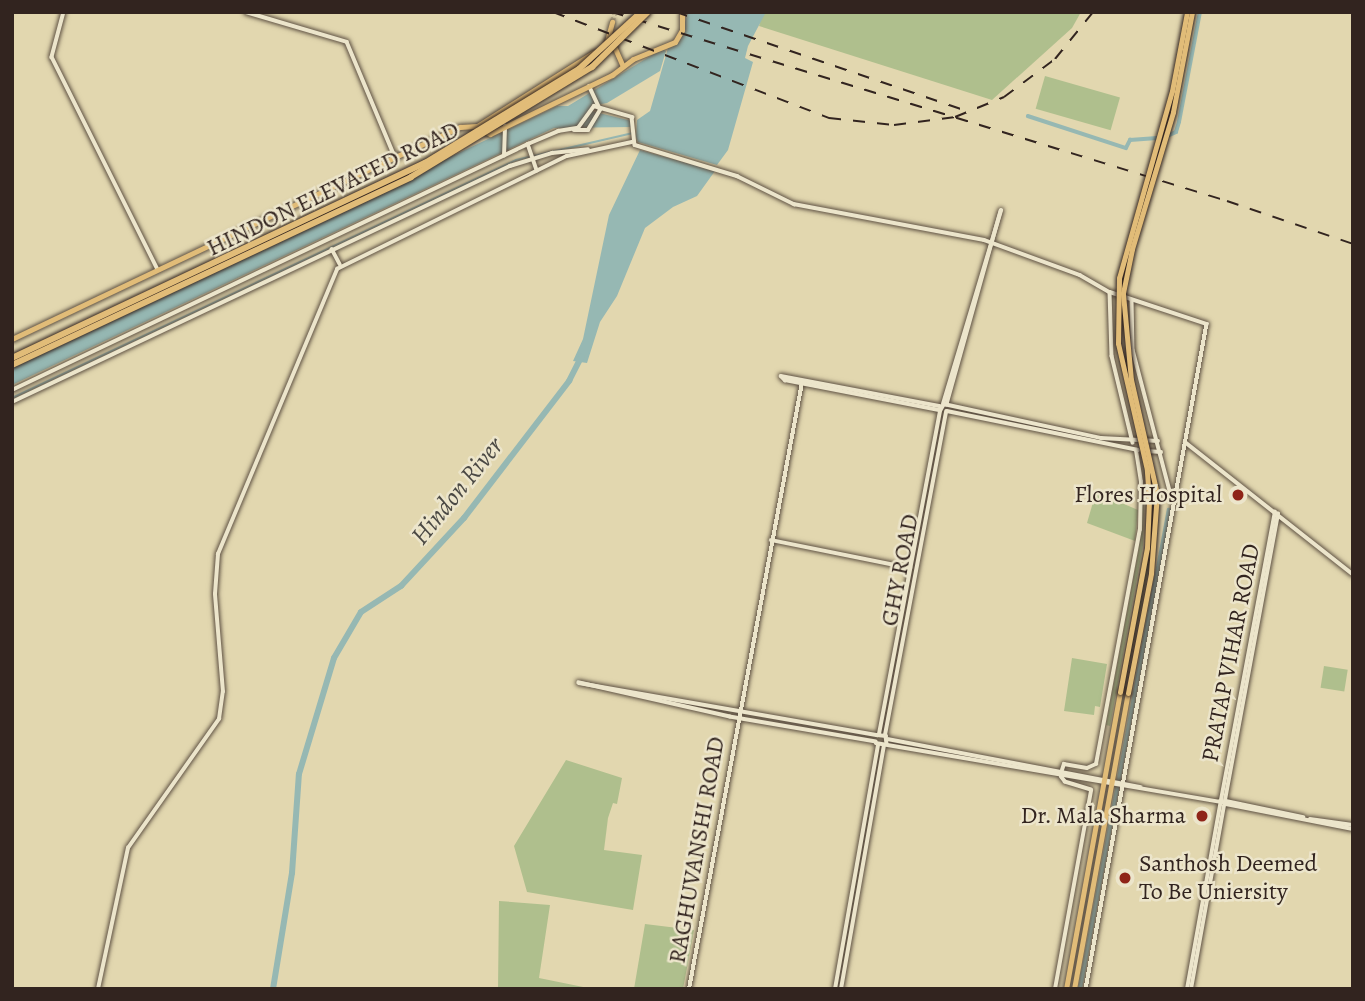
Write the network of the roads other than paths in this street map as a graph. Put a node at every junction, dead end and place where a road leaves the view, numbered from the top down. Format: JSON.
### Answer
{"nodes":[{"id":1,"x":64,"y":12,"type":"edge"},
{"id":2,"x":246,"y":12,"type":"edge"},
{"id":3,"x":641,"y":12,"type":"edge"},
{"id":4,"x":648,"y":12,"type":"edge"},
{"id":5,"x":681,"y":12,"type":"edge"},
{"id":6,"x":1186,"y":12,"type":"edge"},
{"id":7,"x":1192,"y":12,"type":"edge"},
{"id":8,"x":612,"y":22,"type":"tunnel mouth"},
{"id":9,"x":607,"y":41,"type":"junction"},
{"id":10,"x":623,"y":66,"type":"junction"},
{"id":11,"x":590,"y":87,"type":"junction"},
{"id":12,"x":527,"y":94,"type":"junction"},
{"id":13,"x":600,"y":109,"type":"junction"},
{"id":14,"x":536,"y":110,"type":"junction"},
{"id":15,"x":477,"y":126,"type":"junction"},
{"id":16,"x":505,"y":127,"type":"junction"},
{"id":17,"x":571,"y":130,"type":"junction"},
{"id":18,"x":632,"y":140,"type":"junction"},
{"id":19,"x":529,"y":146,"type":"junction"},
{"id":20,"x":591,"y":150,"type":"junction"},
{"id":21,"x":504,"y":154,"type":"junction"},
{"id":22,"x":395,"y":157,"type":"junction"},
{"id":23,"x":533,"y":158,"type":"junction"},
{"id":24,"x":537,"y":170,"type":"junction"},
{"id":25,"x":991,"y":245,"type":"junction"},
{"id":26,"x":332,"y":249,"type":"junction"},
{"id":27,"x":340,"y":264,"type":"junction"},
{"id":28,"x":270,"y":269,"type":"junction"},
{"id":29,"x":158,"y":270,"type":"junction"},
{"id":30,"x":273,"y":277,"type":"junction"},
{"id":31,"x":1110,"y":292,"type":"junction"},
{"id":32,"x":1132,"y":300,"type":"junction"},
{"id":33,"x":12,"y":339,"type":"edge"},
{"id":34,"x":113,"y":348,"type":"junction"},
{"id":35,"x":12,"y":358,"type":"edge"},
{"id":36,"x":12,"y":365,"type":"edge"},
{"id":37,"x":802,"y":383,"type":"junction"},
{"id":38,"x":12,"y":390,"type":"edge"},
{"id":39,"x":12,"y":402,"type":"edge"},
{"id":40,"x":944,"y":408,"type":"junction"},
{"id":41,"x":1158,"y":441,"type":"junction"},
{"id":42,"x":1185,"y":442,"type":"junction"},
{"id":43,"x":1133,"y":443,"type":"junction"},
{"id":44,"x":1136,"y":450,"type":"junction"},
{"id":45,"x":1161,"y":452,"type":"junction"},
{"id":46,"x":1173,"y":503,"type":"junction"},
{"id":47,"x":1277,"y":513,"type":"junction"},
{"id":48,"x":771,"y":540,"type":"junction"},
{"id":49,"x":910,"y":568,"type":"junction"},
{"id":50,"x":1353,"y":574,"type":"edge"},
{"id":51,"x":740,"y":710,"type":"junction"},
{"id":52,"x":738,"y":719,"type":"junction"},
{"id":53,"x":878,"y":735,"type":"junction"},
{"id":54,"x":886,"y":741,"type":"junction"},
{"id":55,"x":877,"y":743,"type":"junction"},
{"id":56,"x":1030,"y":764,"type":"junction"},
{"id":57,"x":1062,"y":770,"type":"junction"},
{"id":58,"x":1029,"y":771,"type":"junction"},
{"id":59,"x":1061,"y":777,"type":"junction"},
{"id":60,"x":1104,"y":781,"type":"junction"},
{"id":61,"x":1117,"y":783,"type":"junction"},
{"id":62,"x":1223,"y":802,"type":"junction"},
{"id":63,"x":1353,"y":827,"type":"edge"},
{"id":64,"x":98,"y":989,"type":"edge"},
{"id":65,"x":690,"y":989,"type":"edge"},
{"id":66,"x":835,"y":989,"type":"edge"},
{"id":67,"x":841,"y":989,"type":"edge"},
{"id":68,"x":1055,"y":989,"type":"edge"},
{"id":69,"x":1066,"y":989,"type":"edge"},
{"id":70,"x":1074,"y":989,"type":"edge"},
{"id":71,"x":1086,"y":989,"type":"edge"},
{"id":72,"x":1189,"y":989,"type":"edge"}],
"edges":[{"from":1,"to":29,"type":"street"},
{"from":2,"to":22,"type":"street"},
{"from":3,"to":35,"type":"highway","name":"HINDON ELEVATED ROAD","bridge":true},
{"from":4,"to":36,"type":"highway","name":"HINDON ELEVATED ROAD","bridge":true},
{"from":5,"to":10,"type":"main road"},
{"from":6,"to":60,"type":"main road","bridge":true},
{"from":7,"to":61,"type":"main road","bridge":true},
{"from":8,"to":9,"type":"main road"},
{"from":9,"to":10,"type":"main road"},
{"from":9,"to":12,"type":"main road"},
{"from":10,"to":11,"type":"main road"},
{"from":11,"to":13,"type":"street"},
{"from":11,"to":14,"type":"main road"},
{"from":12,"to":14,"type":"main road"},
{"from":12,"to":15,"type":"main road"},
{"from":13,"to":17,"type":"street"},
{"from":13,"to":17,"type":"street"},
{"from":13,"to":18,"type":"street"},
{"from":14,"to":16,"type":"main road"},
{"from":15,"to":16,"type":"main road"},
{"from":15,"to":22,"type":"main road"},
{"from":16,"to":21,"type":"street"},
{"from":17,"to":19,"type":"street"},
{"from":18,"to":20,"type":"street"},
{"from":18,"to":25,"type":"street"},
{"from":19,"to":21,"type":"street"},
{"from":19,"to":23,"type":"street"},
{"from":20,"to":23,"type":"street"},
{"from":20,"to":24,"type":"street"},
{"from":21,"to":28,"type":"street"},
{"from":22,"to":29,"type":"main road"},
{"from":23,"to":24,"type":"street"},
{"from":23,"to":26,"type":"street"},
{"from":24,"to":27,"type":"street"},
{"from":25,"to":25,"type":"street"},
{"from":25,"to":31,"type":"street"},
{"from":25,"to":40,"type":"street"},
{"from":26,"to":27,"type":"street"},
{"from":26,"to":30,"type":"street"},
{"from":27,"to":64,"type":"street"},
{"from":28,"to":30,"type":"street"},
{"from":28,"to":34,"type":"street"},
{"from":29,"to":33,"type":"main road"},
{"from":30,"to":34,"type":"street"},
{"from":31,"to":32,"type":"street"},
{"from":31,"to":43,"type":"street"},
{"from":32,"to":41,"type":"street"},
{"from":32,"to":42,"type":"street"},
{"from":34,"to":38,"type":"street"},
{"from":34,"to":39,"type":"street"},
{"from":37,"to":40,"type":"street"},
{"from":37,"to":40,"type":"street"},
{"from":37,"to":48,"type":"street","name":"RAGHUVANSHI ROAD"},
{"from":40,"to":43,"type":"street"},
{"from":40,"to":44,"type":"street"},
{"from":40,"to":49,"type":"street","name":"GHY ROAD"},
{"from":40,"to":54,"type":"street","name":"GHY ROAD"},
{"from":41,"to":43,"type":"street"},
{"from":41,"to":45,"type":"street"},
{"from":42,"to":46,"type":"street"},
{"from":42,"to":47,"type":"street"},
{"from":44,"to":45,"type":"street"},
{"from":44,"to":57,"type":"street"},
{"from":45,"to":46,"type":"street"},
{"from":46,"to":61,"type":"street"},
{"from":47,"to":50,"type":"street"},
{"from":47,"to":62,"type":"street","name":"PRATAP VIHAR ROAD"},
{"from":48,"to":49,"type":"street"},
{"from":48,"to":51,"type":"street","name":"RAGHUVANSHI ROAD"},
{"from":49,"to":53,"type":"street","name":"GHY ROAD"},
{"from":51,"to":52,"type":"street","name":"RAGHUVANSHI ROAD"},
{"from":51,"to":52,"type":"street"},
{"from":51,"to":53,"type":"street"},
{"from":52,"to":55,"type":"street"},
{"from":52,"to":65,"type":"street","name":"RAGHUVANSHI ROAD"},
{"from":53,"to":54,"type":"street"},
{"from":53,"to":55,"type":"street","name":"GHY ROAD"},
{"from":54,"to":55,"type":"street"},
{"from":54,"to":56,"type":"street"},
{"from":54,"to":58,"type":"street"},
{"from":54,"to":67,"type":"street","name":"GHY ROAD"},
{"from":55,"to":66,"type":"street","name":"GHY ROAD"},
{"from":56,"to":57,"type":"street"},
{"from":56,"to":58,"type":"street"},
{"from":57,"to":60,"type":"street"},
{"from":58,"to":59,"type":"street"},
{"from":59,"to":60,"type":"street"},
{"from":59,"to":68,"type":"street"},
{"from":60,"to":61,"type":"street"},
{"from":60,"to":69,"type":"main road"},
{"from":61,"to":62,"type":"street"},
{"from":61,"to":70,"type":"main road"},
{"from":61,"to":71,"type":"street"},
{"from":62,"to":63,"type":"street"},
{"from":62,"to":72,"type":"street","name":"PRATAP VIHAR ROAD"}]}
